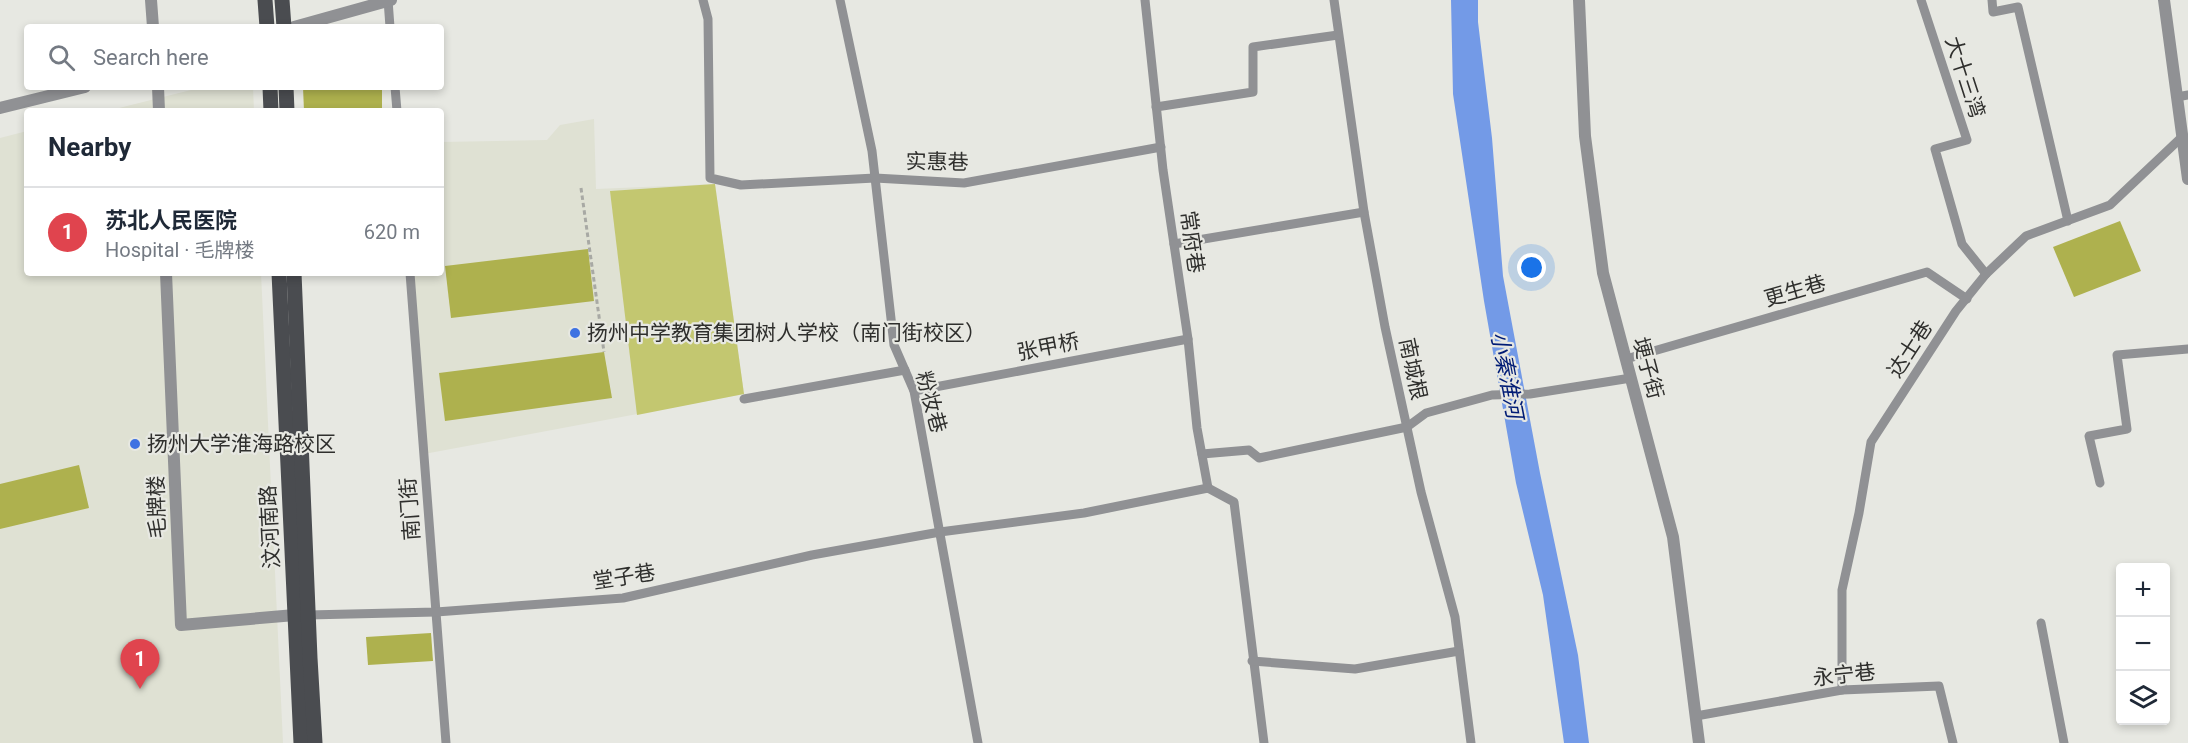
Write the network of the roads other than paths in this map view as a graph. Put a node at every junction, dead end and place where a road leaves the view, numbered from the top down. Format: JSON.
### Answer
{"nodes":[{"id":1,"x":151,"y":0,"type":"edge"},
{"id":2,"x":265,"y":0,"type":"edge"},
{"id":3,"x":282,"y":0,"type":"edge"},
{"id":4,"x":389,"y":0,"type":"edge"},
{"id":5,"x":703,"y":0,"type":"edge"},
{"id":6,"x":840,"y":0,"type":"edge"},
{"id":7,"x":1145,"y":0,"type":"edge"},
{"id":8,"x":1334,"y":0,"type":"edge"},
{"id":9,"x":1579,"y":0,"type":"edge"},
{"id":10,"x":1921,"y":0,"type":"edge"},
{"id":11,"x":1992,"y":0,"type":"edge"},
{"id":12,"x":2164,"y":0,"type":"edge"},
{"id":13,"x":153,"y":24,"type":"edge"},
{"id":14,"x":267,"y":24,"type":"edge"},
{"id":15,"x":284,"y":24,"type":"edge"},
{"id":16,"x":305,"y":24,"type":"edge"},
{"id":17,"x":390,"y":24,"type":"edge"},
{"id":18,"x":1338,"y":35,"type":"junction"},
{"id":19,"x":73,"y":90,"type":"edge"},
{"id":20,"x":158,"y":90,"type":"edge"},
{"id":21,"x":270,"y":90,"type":"edge"},
{"id":22,"x":286,"y":90,"type":"edge"},
{"id":23,"x":395,"y":90,"type":"edge"},
{"id":24,"x":2183,"y":96,"type":"edge"},
{"id":25,"x":1156,"y":107,"type":"junction"},
{"id":26,"x":0,"y":108,"type":"edge"},
{"id":27,"x":159,"y":108,"type":"edge"},
{"id":28,"x":271,"y":108,"type":"edge"},
{"id":29,"x":287,"y":108,"type":"edge"},
{"id":30,"x":397,"y":108,"type":"edge"},
{"id":31,"x":2182,"y":136,"type":"junction"},
{"id":32,"x":1161,"y":147,"type":"junction"},
{"id":33,"x":2188,"y":173,"type":"edge"},
{"id":34,"x":875,"y":178,"type":"junction"},
{"id":35,"x":1364,"y":212,"type":"junction"},
{"id":36,"x":2068,"y":221,"type":"junction"},
{"id":37,"x":1174,"y":243,"type":"junction"},
{"id":38,"x":1986,"y":274,"type":"junction"},
{"id":39,"x":166,"y":276,"type":"edge"},
{"id":40,"x":279,"y":276,"type":"edge"},
{"id":41,"x":294,"y":276,"type":"edge"},
{"id":42,"x":410,"y":276,"type":"edge"},
{"id":43,"x":1967,"y":299,"type":"junction"},
{"id":44,"x":1188,"y":339,"type":"junction"},
{"id":45,"x":2188,"y":349,"type":"edge"},
{"id":46,"x":1626,"y":359,"type":"junction"},
{"id":47,"x":905,"y":370,"type":"junction"},
{"id":48,"x":1631,"y":378,"type":"junction"},
{"id":49,"x":915,"y":391,"type":"junction"},
{"id":50,"x":744,"y":399,"type":"dead end"},
{"id":51,"x":1407,"y":427,"type":"junction"},
{"id":52,"x":1202,"y":454,"type":"junction"},
{"id":53,"x":2100,"y":483,"type":"dead end"},
{"id":54,"x":1208,"y":488,"type":"junction"},
{"id":55,"x":940,"y":531,"type":"junction"},
{"id":56,"x":436,"y":612,"type":"junction"},
{"id":57,"x":301,"y":615,"type":"junction"},
{"id":58,"x":2041,"y":623,"type":"dead end"},
{"id":59,"x":1459,"y":651,"type":"junction"},
{"id":60,"x":1252,"y":662,"type":"junction"},
{"id":61,"x":1842,"y":690,"type":"junction"},
{"id":62,"x":1696,"y":716,"type":"junction"},
{"id":63,"x":301,"y":743,"type":"edge"},
{"id":64,"x":315,"y":743,"type":"edge"},
{"id":65,"x":446,"y":743,"type":"edge"},
{"id":66,"x":978,"y":743,"type":"edge"},
{"id":67,"x":1263,"y":743,"type":"edge"},
{"id":68,"x":1471,"y":743,"type":"edge"},
{"id":69,"x":1699,"y":743,"type":"edge"},
{"id":70,"x":1953,"y":743,"type":"edge"},
{"id":71,"x":2064,"y":743,"type":"edge"}],
"edges":[{"from":1,"to":13,"type":"street"},
{"from":2,"to":14,"type":"main road"},
{"from":3,"to":15,"type":"main road"},
{"from":4,"to":16,"type":"street"},
{"from":4,"to":17,"type":"lane"},
{"from":5,"to":34,"type":"lane","name":"实惠巷"},
{"from":6,"to":34,"type":"lane","name":"粉妆巷"},
{"from":7,"to":25,"type":"lane","name":"常府巷"},
{"from":8,"to":18,"type":"lane","name":"南城根"},
{"from":9,"to":46,"type":"street","name":"埂子街"},
{"from":10,"to":38,"type":"lane","name":"大十三湾"},
{"from":11,"to":36,"type":"lane"},
{"from":12,"to":24,"type":"street"},
{"from":18,"to":25,"type":"lane"},
{"from":18,"to":35,"type":"lane","name":"南城根"},
{"from":19,"to":26,"type":"street"},
{"from":20,"to":27,"type":"street"},
{"from":21,"to":28,"type":"main road"},
{"from":22,"to":29,"type":"main road"},
{"from":23,"to":30,"type":"lane"},
{"from":24,"to":31,"type":"street"},
{"from":25,"to":32,"type":"lane","name":"常府巷"},
{"from":31,"to":33,"type":"street"},
{"from":31,"to":36,"type":"lane","name":"达士巷"},
{"from":32,"to":34,"type":"lane","name":"实惠巷"},
{"from":32,"to":37,"type":"lane","name":"常府巷"},
{"from":34,"to":47,"type":"lane","name":"粉妆巷"},
{"from":35,"to":37,"type":"lane"},
{"from":35,"to":51,"type":"lane","name":"南城根"},
{"from":36,"to":38,"type":"lane","name":"达士巷"},
{"from":37,"to":44,"type":"lane","name":"常府巷"},
{"from":38,"to":43,"type":"lane","name":"达士巷"},
{"from":39,"to":57,"type":"street","name":"毛牌楼"},
{"from":40,"to":57,"type":"main road","name":"汶河南路"},
{"from":41,"to":57,"type":"main road","name":"汶河南路"},
{"from":42,"to":56,"type":"lane","name":"南门街"},
{"from":43,"to":46,"type":"lane","name":"更生巷"},
{"from":43,"to":61,"type":"lane","name":"达士巷"},
{"from":44,"to":49,"type":"lane","name":"张甲桥"},
{"from":44,"to":52,"type":"lane","name":"常府巷"},
{"from":45,"to":53,"type":"lane"},
{"from":46,"to":48,"type":"street","name":"埂子街"},
{"from":47,"to":49,"type":"lane","name":"粉妆巷"},
{"from":47,"to":50,"type":"lane"},
{"from":48,"to":51,"type":"lane"},
{"from":48,"to":62,"type":"street","name":"埂子街"},
{"from":49,"to":55,"type":"lane","name":"粉妆巷"},
{"from":51,"to":52,"type":"lane"},
{"from":51,"to":59,"type":"lane","name":"南城根"},
{"from":52,"to":54,"type":"lane","name":"常府巷"},
{"from":54,"to":55,"type":"lane","name":"堂子巷"},
{"from":54,"to":60,"type":"lane"},
{"from":55,"to":56,"type":"lane","name":"堂子巷"},
{"from":55,"to":66,"type":"lane","name":"粉妆巷"},
{"from":56,"to":57,"type":"lane","name":"堂子巷"},
{"from":56,"to":65,"type":"lane","name":"南门街"},
{"from":57,"to":63,"type":"main road","name":"汶河南路"},
{"from":57,"to":64,"type":"main road","name":"汶河南路"},
{"from":58,"to":71,"type":"lane"},
{"from":59,"to":60,"type":"lane"},
{"from":59,"to":68,"type":"lane","name":"南城根"},
{"from":60,"to":67,"type":"lane"},
{"from":61,"to":62,"type":"lane","name":"永宁巷"},
{"from":61,"to":70,"type":"lane","name":"永宁巷"},
{"from":62,"to":69,"type":"street","name":"埂子街"}]}
